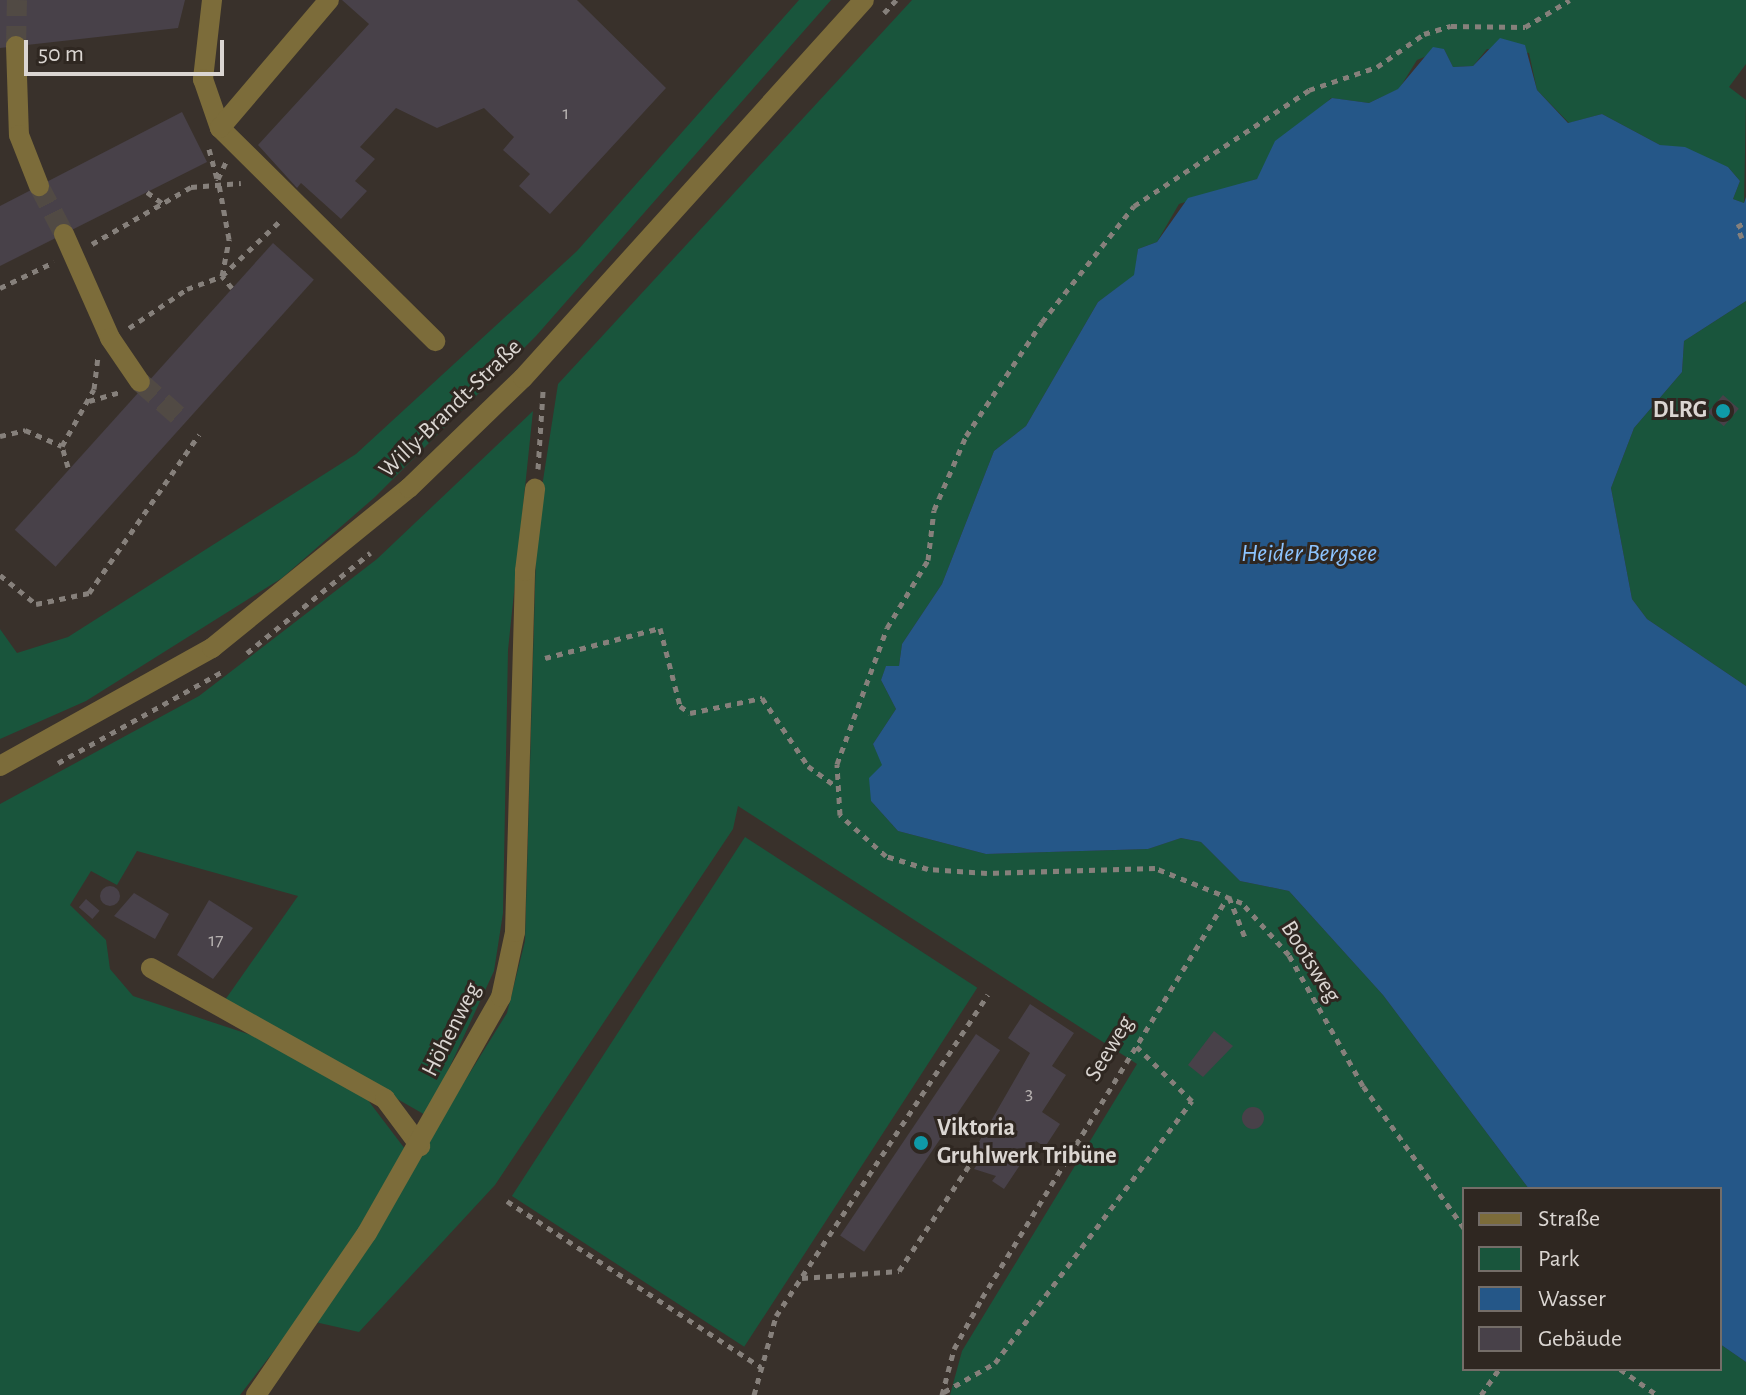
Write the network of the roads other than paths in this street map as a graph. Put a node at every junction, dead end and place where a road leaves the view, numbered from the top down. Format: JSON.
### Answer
{"nodes":[{"id":1,"x":212,"y":0,"type":"edge"},
{"id":2,"x":329,"y":0,"type":"edge"},
{"id":3,"x":864,"y":0,"type":"edge"},
{"id":4,"x":16,"y":46,"type":"tunnel mouth"},
{"id":5,"x":220,"y":128,"type":"junction"},
{"id":6,"x":39,"y":186,"type":"tunnel mouth"},
{"id":7,"x":68,"y":243,"type":"tunnel mouth"},
{"id":8,"x":435,"y":341,"type":"dead end"},
{"id":9,"x":138,"y":380,"type":"tunnel mouth"},
{"id":10,"x":535,"y":489,"type":"road end"},
{"id":11,"x":0,"y":766,"type":"edge"},
{"id":12,"x":151,"y":968,"type":"dead end"},
{"id":13,"x":420,"y":1146,"type":"junction"},
{"id":14,"x":256,"y":1395,"type":"edge"}],
"edges":[{"from":1,"to":5,"type":"street"},
{"from":2,"to":5,"type":"street"},
{"from":3,"to":11,"type":"street","name":"Willy-Brandt-Straße"},
{"from":4,"to":6,"type":"street"},
{"from":5,"to":8,"type":"street"},
{"from":7,"to":9,"type":"street"},
{"from":10,"to":13,"type":"street","name":"Höhenweg"},
{"from":12,"to":13,"type":"street"},
{"from":13,"to":14,"type":"street","name":"Höhenweg"}]}
